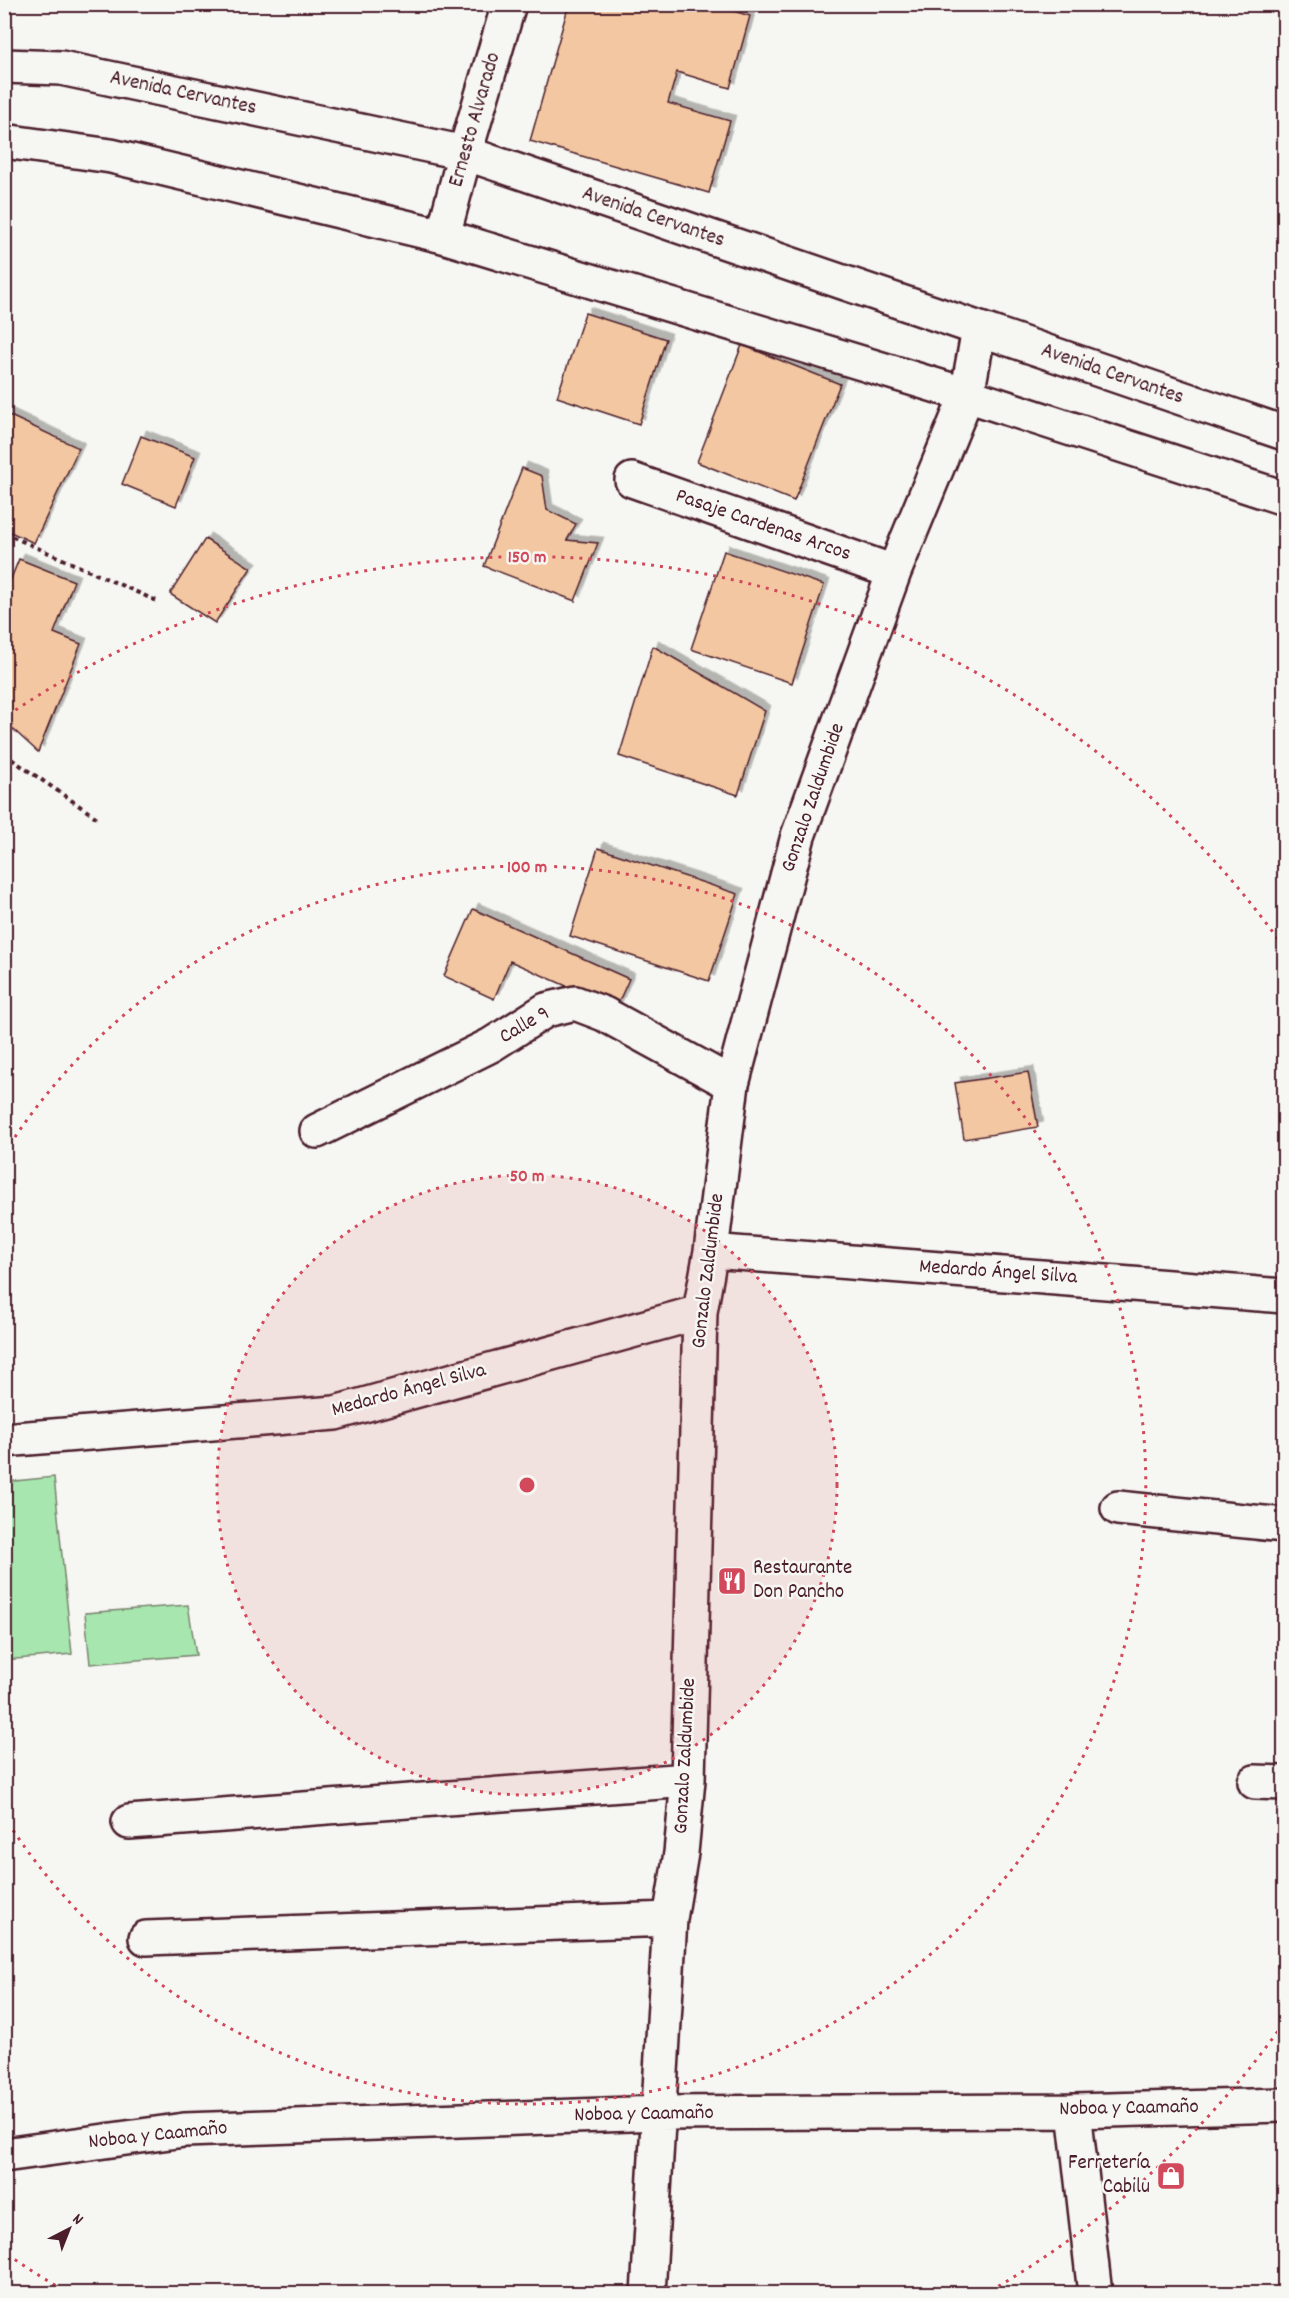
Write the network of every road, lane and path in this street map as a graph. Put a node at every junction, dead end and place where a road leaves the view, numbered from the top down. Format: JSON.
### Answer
{"nodes":[{"id":1,"x":509,"y":4,"type":"edge"},
{"id":2,"x":4,"y":66,"type":"edge"},
{"id":3,"x":4,"y":141,"type":"edge"},
{"id":4,"x":465,"y":153,"type":"junction"},
{"id":5,"x":443,"y":236,"type":"junction"},
{"id":6,"x":979,"y":329,"type":"junction"},
{"id":7,"x":967,"y":395,"type":"junction"},
{"id":8,"x":1284,"y":433,"type":"edge"},
{"id":9,"x":633,"y":480,"type":"dead end"},
{"id":10,"x":1284,"y":498,"type":"edge"},
{"id":11,"x":4,"y":532,"type":"edge"},
{"id":12,"x":894,"y":573,"type":"junction"},
{"id":13,"x":159,"y":602,"type":"dead end"},
{"id":14,"x":4,"y":754,"type":"edge"},
{"id":15,"x":100,"y":820,"type":"dead end"},
{"id":16,"x":732,"y":1084,"type":"junction"},
{"id":17,"x":317,"y":1131,"type":"dead end"},
{"id":18,"x":711,"y":1251,"type":"junction"},
{"id":19,"x":1284,"y":1296,"type":"edge"},
{"id":20,"x":700,"y":1312,"type":"junction"},
{"id":21,"x":4,"y":1440,"type":"edge"},
{"id":22,"x":1118,"y":1508,"type":"dead end"},
{"id":23,"x":1284,"y":1525,"type":"edge"},
{"id":24,"x":688,"y":1780,"type":"junction"},
{"id":25,"x":129,"y":1822,"type":"dead end"},
{"id":26,"x":670,"y":1919,"type":"junction"},
{"id":27,"x":146,"y":1938,"type":"dead end"},
{"id":28,"x":1284,"y":2105,"type":"edge"},
{"id":29,"x":1074,"y":2111,"type":"junction"},
{"id":30,"x":658,"y":2114,"type":"junction"},
{"id":31,"x":4,"y":2155,"type":"edge"},
{"id":32,"x":648,"y":2294,"type":"edge"},
{"id":33,"x":1095,"y":2294,"type":"edge"}],
"edges":[{"from":1,"to":4,"type":"street","name":"Ernesto Alvarado"},
{"from":2,"to":4,"type":"street","name":"Avenida Cervantes"},
{"from":3,"to":5,"type":"street"},
{"from":4,"to":5,"type":"street","name":"Ernesto Alvarado"},
{"from":4,"to":6,"type":"street","name":"Avenida Cervantes"},
{"from":5,"to":7,"type":"street"},
{"from":6,"to":7,"type":"street","name":"Gonzalo Zaldumbide"},
{"from":6,"to":8,"type":"street","name":"Avenida Cervantes"},
{"from":7,"to":10,"type":"street"},
{"from":7,"to":12,"type":"street","name":"Gonzalo Zaldumbide"},
{"from":9,"to":12,"type":"street","name":"Pasaje Cardenas Arcos"},
{"from":11,"to":13,"type":"path"},
{"from":12,"to":16,"type":"street","name":"Gonzalo Zaldumbide"},
{"from":14,"to":15,"type":"path"},
{"from":16,"to":17,"type":"street","name":"Calle 9"},
{"from":16,"to":18,"type":"street","name":"Gonzalo Zaldumbide"},
{"from":18,"to":19,"type":"street","name":"Medardo Ángel Silva"},
{"from":18,"to":20,"type":"street","name":"Gonzalo Zaldumbide"},
{"from":20,"to":21,"type":"street","name":"Medardo Ángel Silva"},
{"from":20,"to":24,"type":"street","name":"Gonzalo Zaldumbide"},
{"from":22,"to":23,"type":"street"},
{"from":24,"to":25,"type":"street"},
{"from":24,"to":26,"type":"street","name":"Gonzalo Zaldumbide"},
{"from":26,"to":27,"type":"street"},
{"from":26,"to":30,"type":"street","name":"Gonzalo Zaldumbide"},
{"from":28,"to":29,"type":"street","name":"Noboa y Caamaño"},
{"from":29,"to":30,"type":"street","name":"Noboa y Caamaño"},
{"from":29,"to":33,"type":"street"},
{"from":30,"to":31,"type":"street","name":"Noboa y Caamaño"},
{"from":30,"to":32,"type":"street","name":"Gonzalo Zaldumbide"}]}
